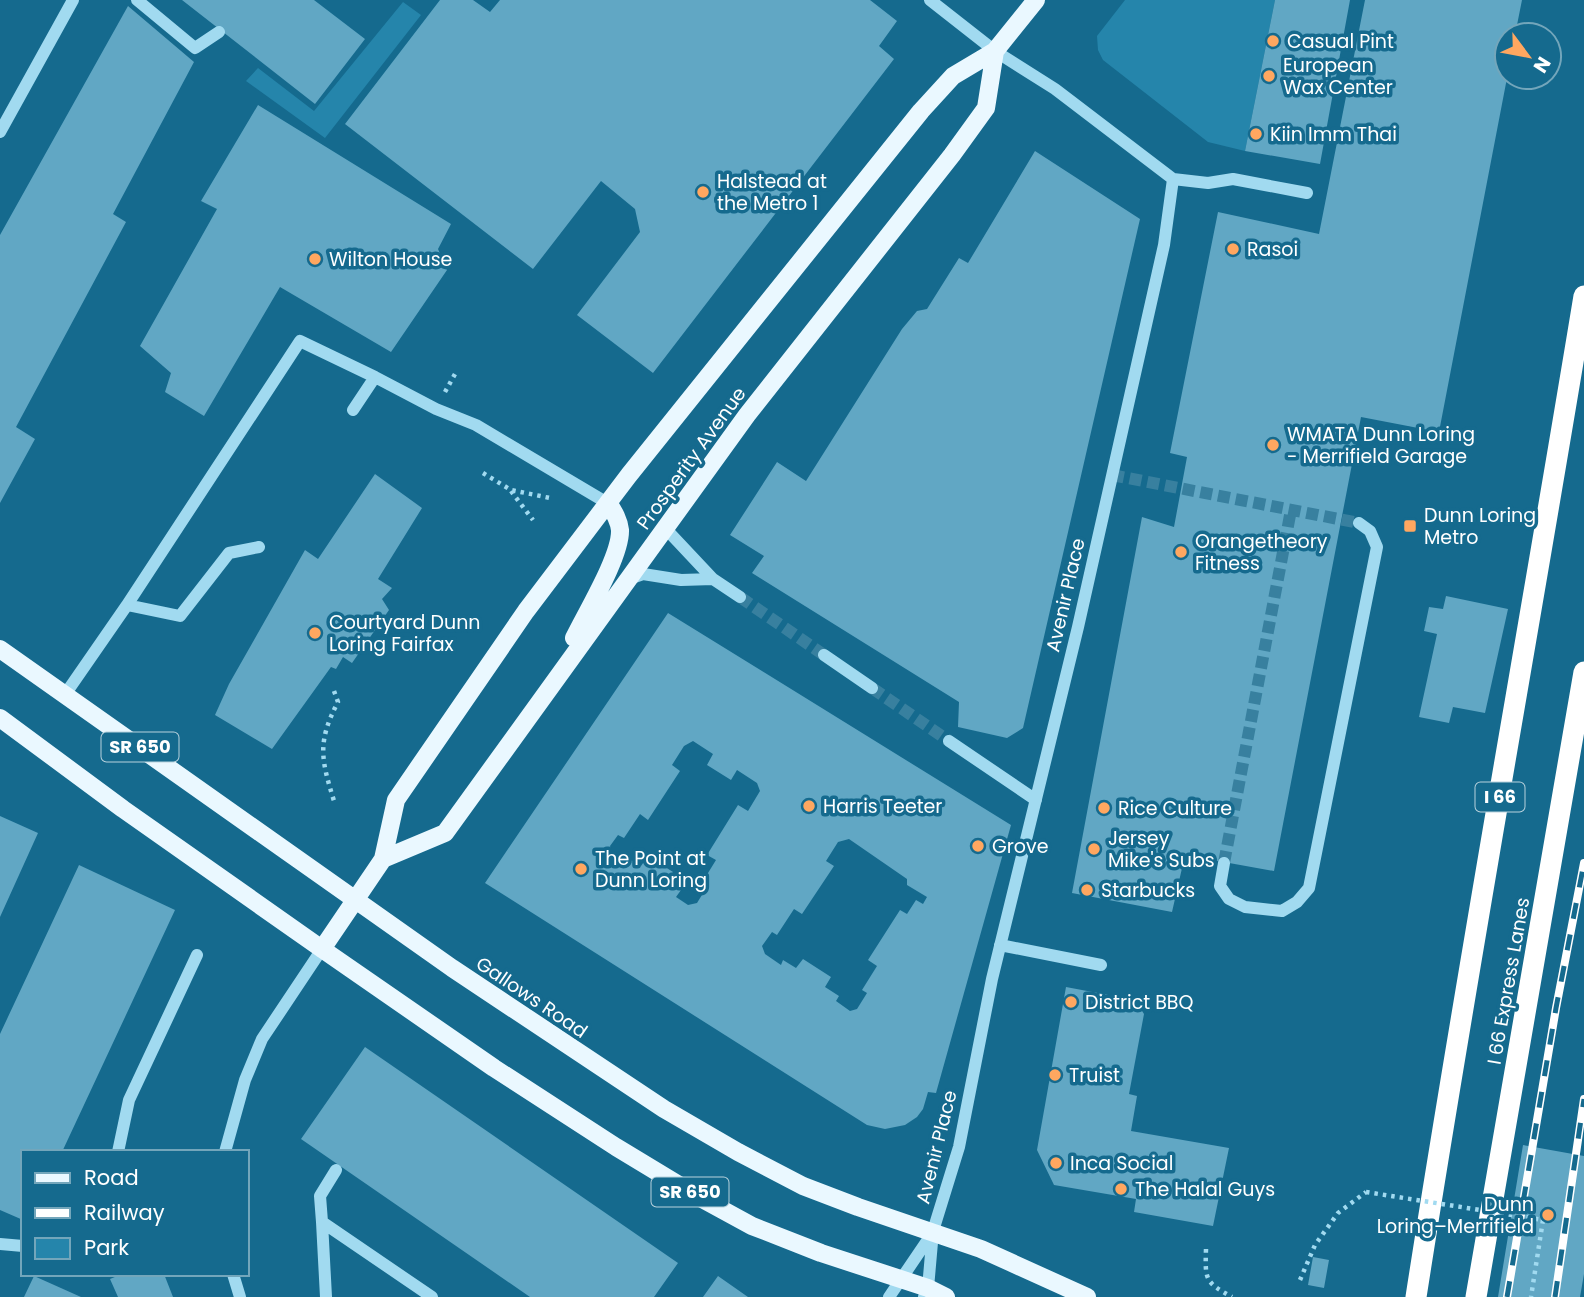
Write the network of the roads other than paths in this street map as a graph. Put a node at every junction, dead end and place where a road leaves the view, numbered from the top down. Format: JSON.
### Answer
{"nodes":[{"id":1,"x":74,"y":0,"type":"edge"},
{"id":2,"x":138,"y":0,"type":"edge"},
{"id":3,"x":930,"y":0,"type":"edge"},
{"id":4,"x":1036,"y":0,"type":"edge"},
{"id":5,"x":219,"y":32,"type":"dead end"},
{"id":6,"x":995,"y":51,"type":"junction"},
{"id":7,"x":0,"y":132,"type":"edge"},
{"id":8,"x":1173,"y":178,"type":"junction"},
{"id":9,"x":1307,"y":193,"type":"dead end"},
{"id":10,"x":1584,"y":296,"type":"edge"},
{"id":11,"x":375,"y":377,"type":"junction"},
{"id":12,"x":353,"y":410,"type":"dead end"},
{"id":13,"x":609,"y":504,"type":"junction"},
{"id":14,"x":1359,"y":523,"type":"dead end"},
{"id":15,"x":666,"y":529,"type":"junction"},
{"id":16,"x":259,"y":547,"type":"dead end"},
{"id":17,"x":713,"y":579,"type":"junction"},
{"id":18,"x":626,"y":580,"type":"junction"},
{"id":19,"x":740,"y":597,"type":"tunnel mouth"},
{"id":20,"x":127,"y":606,"type":"junction"},
{"id":21,"x":0,"y":649,"type":"edge"},
{"id":22,"x":824,"y":655,"type":"tunnel mouth"},
{"id":23,"x":1584,"y":672,"type":"edge"},
{"id":24,"x":550,"y":685,"type":"junction"},
{"id":25,"x":872,"y":688,"type":"tunnel mouth"},
{"id":26,"x":64,"y":696,"type":"junction"},
{"id":27,"x":0,"y":719,"type":"edge"},
{"id":28,"x":949,"y":741,"type":"tunnel mouth"},
{"id":29,"x":1036,"y":800,"type":"junction"},
{"id":30,"x":383,"y":859,"type":"junction"},
{"id":31,"x":1224,"y":863,"type":"tunnel mouth"},
{"id":32,"x":356,"y":899,"type":"junction"},
{"id":33,"x":1000,"y":945,"type":"junction"},
{"id":34,"x":322,"y":948,"type":"junction"},
{"id":35,"x":197,"y":955,"type":"dead end"},
{"id":36,"x":1101,"y":965,"type":"dead end"},
{"id":37,"x":118,"y":1150,"type":"edge"},
{"id":38,"x":226,"y":1150,"type":"edge"},
{"id":39,"x":335,"y":1170,"type":"dead end"},
{"id":40,"x":322,"y":1222,"type":"junction"},
{"id":41,"x":933,"y":1231,"type":"junction"},
{"id":42,"x":0,"y":1244,"type":"edge"},
{"id":43,"x":21,"y":1246,"type":"edge"},
{"id":44,"x":234,"y":1276,"type":"edge"},
{"id":45,"x":902,"y":1280,"type":"junction"},
{"id":46,"x":926,"y":1292,"type":"edge"},
{"id":47,"x":240,"y":1297,"type":"edge"},
{"id":48,"x":326,"y":1297,"type":"edge"},
{"id":49,"x":432,"y":1297,"type":"edge"},
{"id":50,"x":890,"y":1297,"type":"edge"},
{"id":51,"x":946,"y":1297,"type":"edge"},
{"id":52,"x":1087,"y":1297,"type":"edge"},
{"id":53,"x":1416,"y":1297,"type":"edge"},
{"id":54,"x":1476,"y":1297,"type":"edge"}],
"edges":[{"from":1,"to":7,"type":"street"},
{"from":2,"to":5,"type":"street"},
{"from":3,"to":6,"type":"street"},
{"from":4,"to":6,"type":"main road","name":"Prosperity Avenue"},
{"from":6,"to":8,"type":"street"},
{"from":6,"to":13,"type":"main road","name":"Prosperity Avenue"},
{"from":6,"to":15,"type":"main road","name":"Prosperity Avenue"},
{"from":8,"to":9,"type":"street"},
{"from":8,"to":29,"type":"street","name":"Avenir Place"},
{"from":10,"to":53,"type":"highway","number":"I 66"},
{"from":11,"to":12,"type":"street"},
{"from":11,"to":13,"type":"street"},
{"from":11,"to":20,"type":"street"},
{"from":13,"to":24,"type":"main road"},
{"from":13,"to":30,"type":"main road","name":"Prosperity Avenue"},
{"from":14,"to":31,"type":"street"},
{"from":15,"to":17,"type":"street"},
{"from":15,"to":18,"type":"main road","name":"Prosperity Avenue"},
{"from":16,"to":20,"type":"street"},
{"from":17,"to":18,"type":"street"},
{"from":17,"to":19,"type":"street"},
{"from":18,"to":24,"type":"main road","name":"Prosperity Avenue"},
{"from":20,"to":26,"type":"street"},
{"from":21,"to":26,"type":"main road","name":"Gallows Road","number":"SR 650"},
{"from":22,"to":25,"type":"street"},
{"from":23,"to":54,"type":"highway","name":"I 66 Express Lanes"},
{"from":24,"to":30,"type":"main road","name":"Prosperity Avenue"},
{"from":26,"to":32,"type":"main road","name":"Gallows Road","number":"SR 650"},
{"from":27,"to":34,"type":"main road","number":"SR 650"},
{"from":28,"to":29,"type":"street"},
{"from":29,"to":33,"type":"street","name":"Avenir Place"},
{"from":30,"to":32,"type":"main road","name":"Prosperity Avenue"},
{"from":32,"to":34,"type":"main road","name":"Prosperity Avenue"},
{"from":32,"to":41,"type":"main road","name":"Gallows Road","number":"SR 650"},
{"from":33,"to":36,"type":"street"},
{"from":33,"to":41,"type":"street","name":"Avenir Place"},
{"from":34,"to":38,"type":"street"},
{"from":34,"to":45,"type":"main road","number":"SR 650"},
{"from":35,"to":37,"type":"street"},
{"from":39,"to":40,"type":"street"},
{"from":40,"to":48,"type":"street"},
{"from":40,"to":49,"type":"street"},
{"from":41,"to":45,"type":"street"},
{"from":41,"to":46,"type":"street"},
{"from":41,"to":52,"type":"main road","name":"Gallows Road","number":"SR 650"},
{"from":42,"to":43,"type":"street"},
{"from":44,"to":47,"type":"street"},
{"from":45,"to":46,"type":"main road","number":"SR 650"},
{"from":45,"to":50,"type":"street"},
{"from":46,"to":51,"type":"main road","number":"SR 650"}]}
